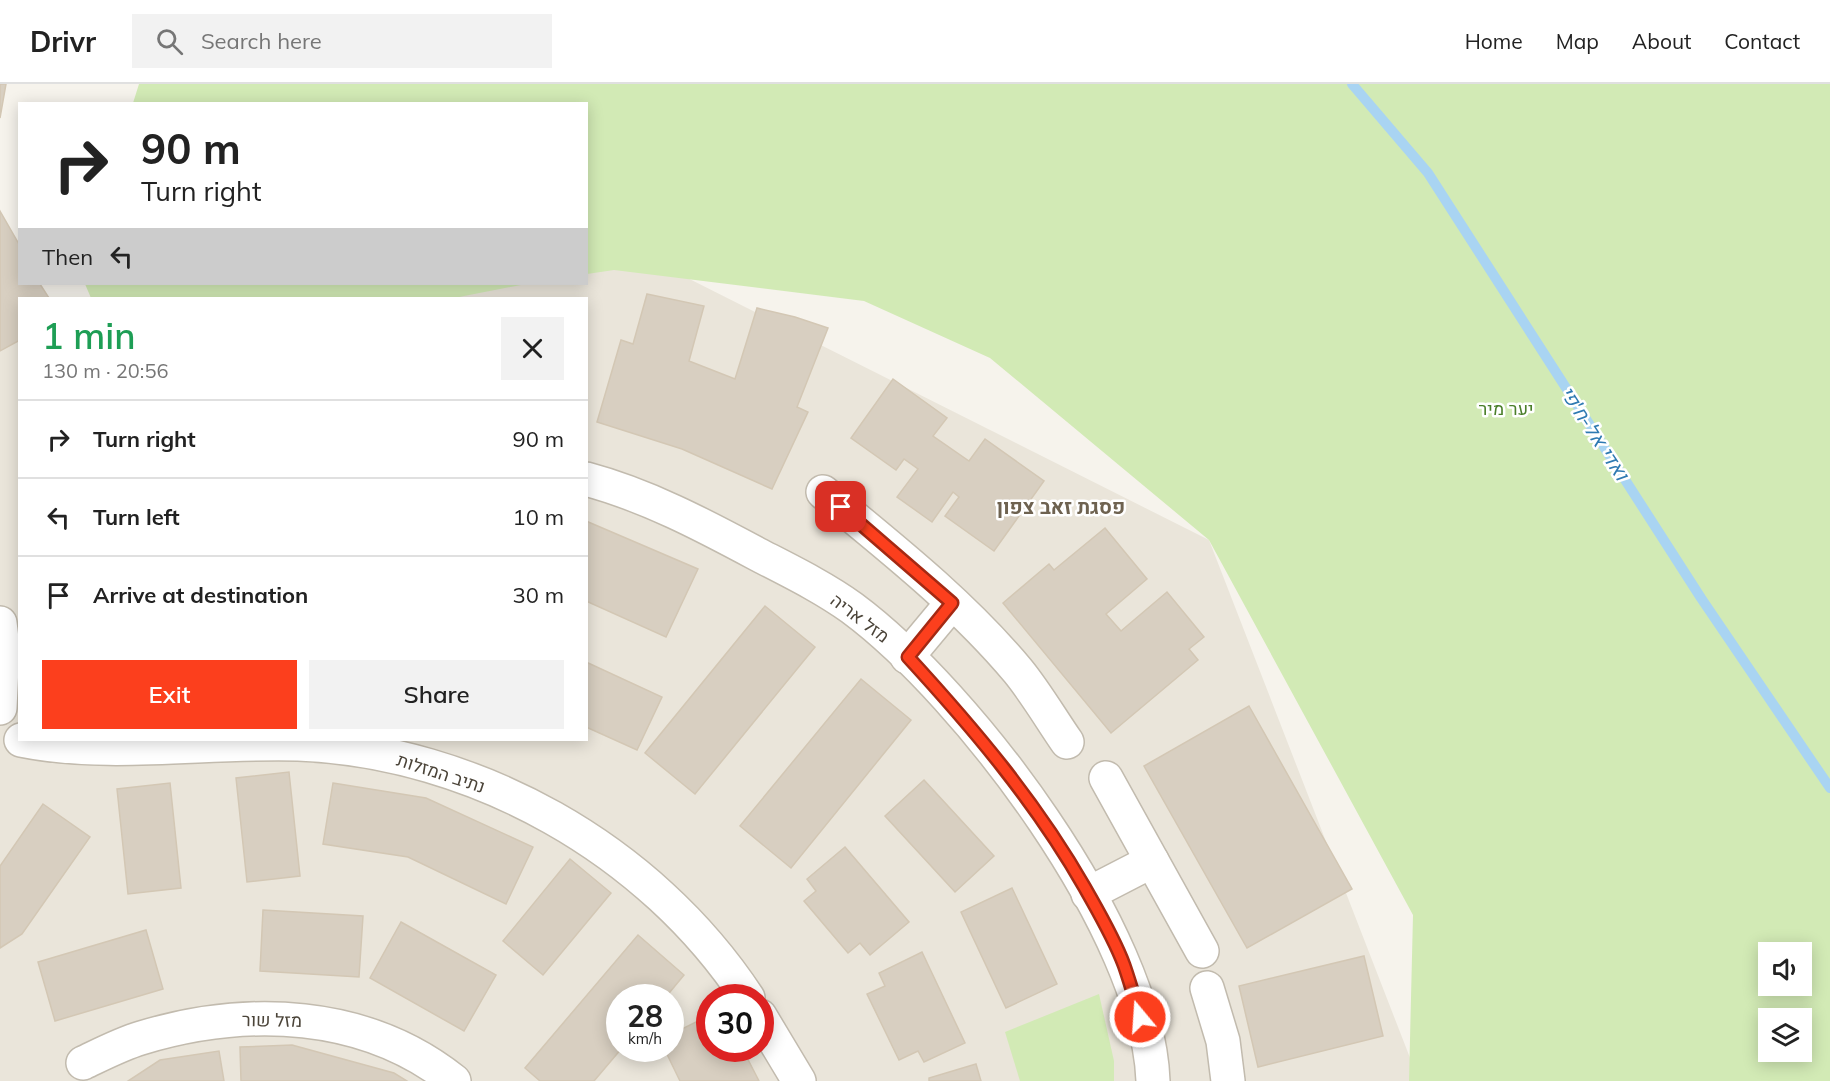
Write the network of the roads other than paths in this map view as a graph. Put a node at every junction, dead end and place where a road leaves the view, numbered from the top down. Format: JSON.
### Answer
{"nodes":[{"id":1,"x":588,"y":480,"type":"edge"},
{"id":2,"x":823,"y":492,"type":"dead end"},
{"id":3,"x":952,"y":603,"type":"junction"},
{"id":4,"x":0,"y":623,"type":"edge"},
{"id":5,"x":908,"y":657,"type":"junction"},
{"id":6,"x":0,"y":708,"type":"edge"},
{"id":7,"x":0,"y":735,"type":"edge"},
{"id":8,"x":18,"y":739,"type":"edge"},
{"id":9,"x":32,"y":741,"type":"edge"},
{"id":10,"x":1067,"y":742,"type":"dead end"},
{"id":11,"x":1106,"y":778,"type":"dead end"},
{"id":12,"x":1152,"y":861,"type":"junction"},
{"id":13,"x":1088,"y":894,"type":"junction"},
{"id":14,"x":1202,"y":951,"type":"dead end"},
{"id":15,"x":737,"y":984,"type":"edge"},
{"id":16,"x":1207,"y":988,"type":"dead end"},
{"id":17,"x":774,"y":1039,"type":"edge"},
{"id":18,"x":82,"y":1063,"type":"dead end"},
{"id":19,"x":454,"y":1081,"type":"edge"},
{"id":20,"x":799,"y":1081,"type":"edge"},
{"id":21,"x":1152,"y":1081,"type":"edge"},
{"id":22,"x":1228,"y":1081,"type":"edge"}],
"edges":[{"from":1,"to":5,"type":"street","name":"מזל אריה"},
{"from":2,"to":3,"type":"street"},
{"from":3,"to":5,"type":"street"},
{"from":3,"to":10,"type":"street"},
{"from":4,"to":6,"type":"street"},
{"from":5,"to":13,"type":"street","name":"מזל אריה"},
{"from":7,"to":8,"type":"street","name":"נתיב המזלות"},
{"from":9,"to":15,"type":"street","name":"נתיב המזלות"},
{"from":11,"to":12,"type":"street"},
{"from":12,"to":13,"type":"street"},
{"from":12,"to":14,"type":"street"},
{"from":13,"to":21,"type":"street","name":"מזל אריה"},
{"from":16,"to":22,"type":"street"},
{"from":17,"to":20,"type":"street"},
{"from":18,"to":19,"type":"street","name":"מזל שור"}]}
